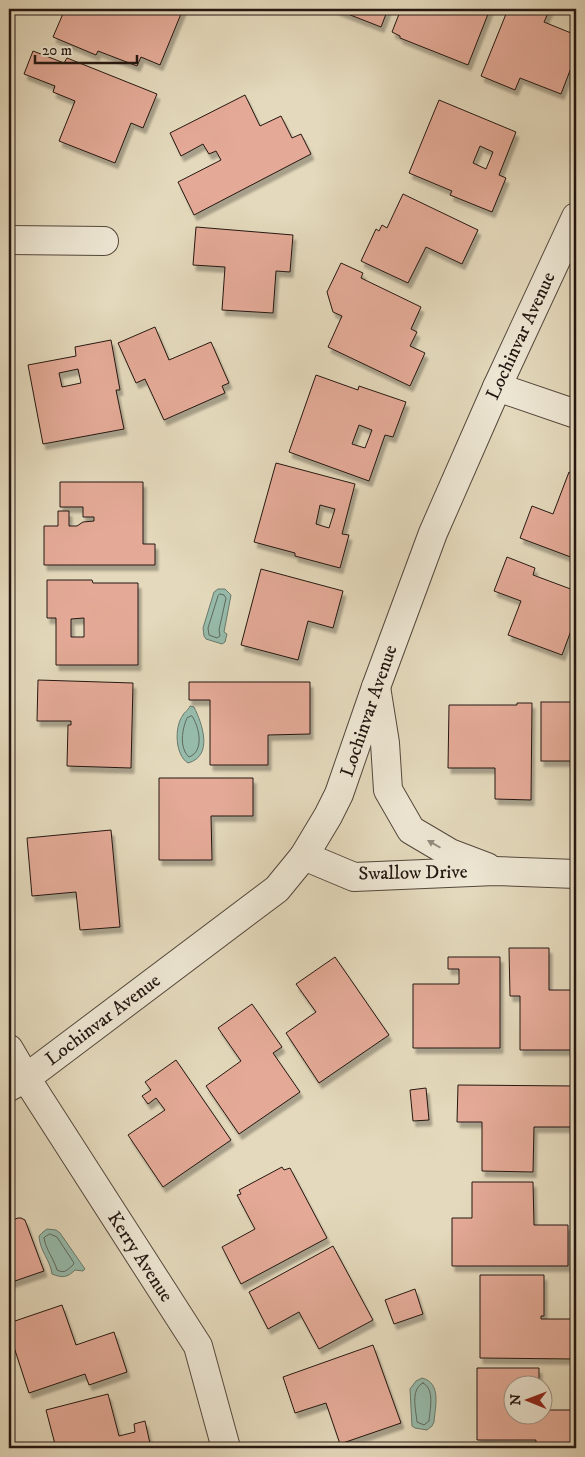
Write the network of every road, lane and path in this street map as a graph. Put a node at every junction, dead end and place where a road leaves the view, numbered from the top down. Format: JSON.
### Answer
{"nodes":[{"id":1,"x":576,"y":217,"type":"edge"},
{"id":2,"x":9,"y":240,"type":"edge"},
{"id":3,"x":104,"y":241,"type":"dead end"},
{"id":4,"x":497,"y":387,"type":"junction"},
{"id":5,"x":576,"y":414,"type":"edge"},
{"id":6,"x":376,"y":687,"type":"junction"},
{"id":7,"x":304,"y":856,"type":"junction"},
{"id":8,"x":495,"y":871,"type":"junction"},
{"id":9,"x":576,"y":874,"type":"edge"},
{"id":10,"x":9,"y":1049,"type":"edge"},
{"id":11,"x":17,"y":1083,"type":"edge"},
{"id":12,"x":226,"y":1448,"type":"edge"}],
"edges":[{"from":1,"to":4,"type":"street","name":"Lochinvar Avenue"},
{"from":2,"to":3,"type":"street"},
{"from":4,"to":5,"type":"street"},
{"from":4,"to":6,"type":"street","name":"Lochinvar Avenue"},
{"from":6,"to":7,"type":"street","name":"Lochinvar Avenue"},
{"from":8,"to":6,"type":"street","name":"Swallow Drive","one_way":true},
{"from":7,"to":8,"type":"street","name":"Swallow Drive"},
{"from":7,"to":11,"type":"street","name":"Lochinvar Avenue"},
{"from":8,"to":9,"type":"street","name":"Swallow Drive"},
{"from":10,"to":11,"type":"street","name":"Kerry Avenue"},
{"from":11,"to":12,"type":"street","name":"Kerry Avenue"}]}
